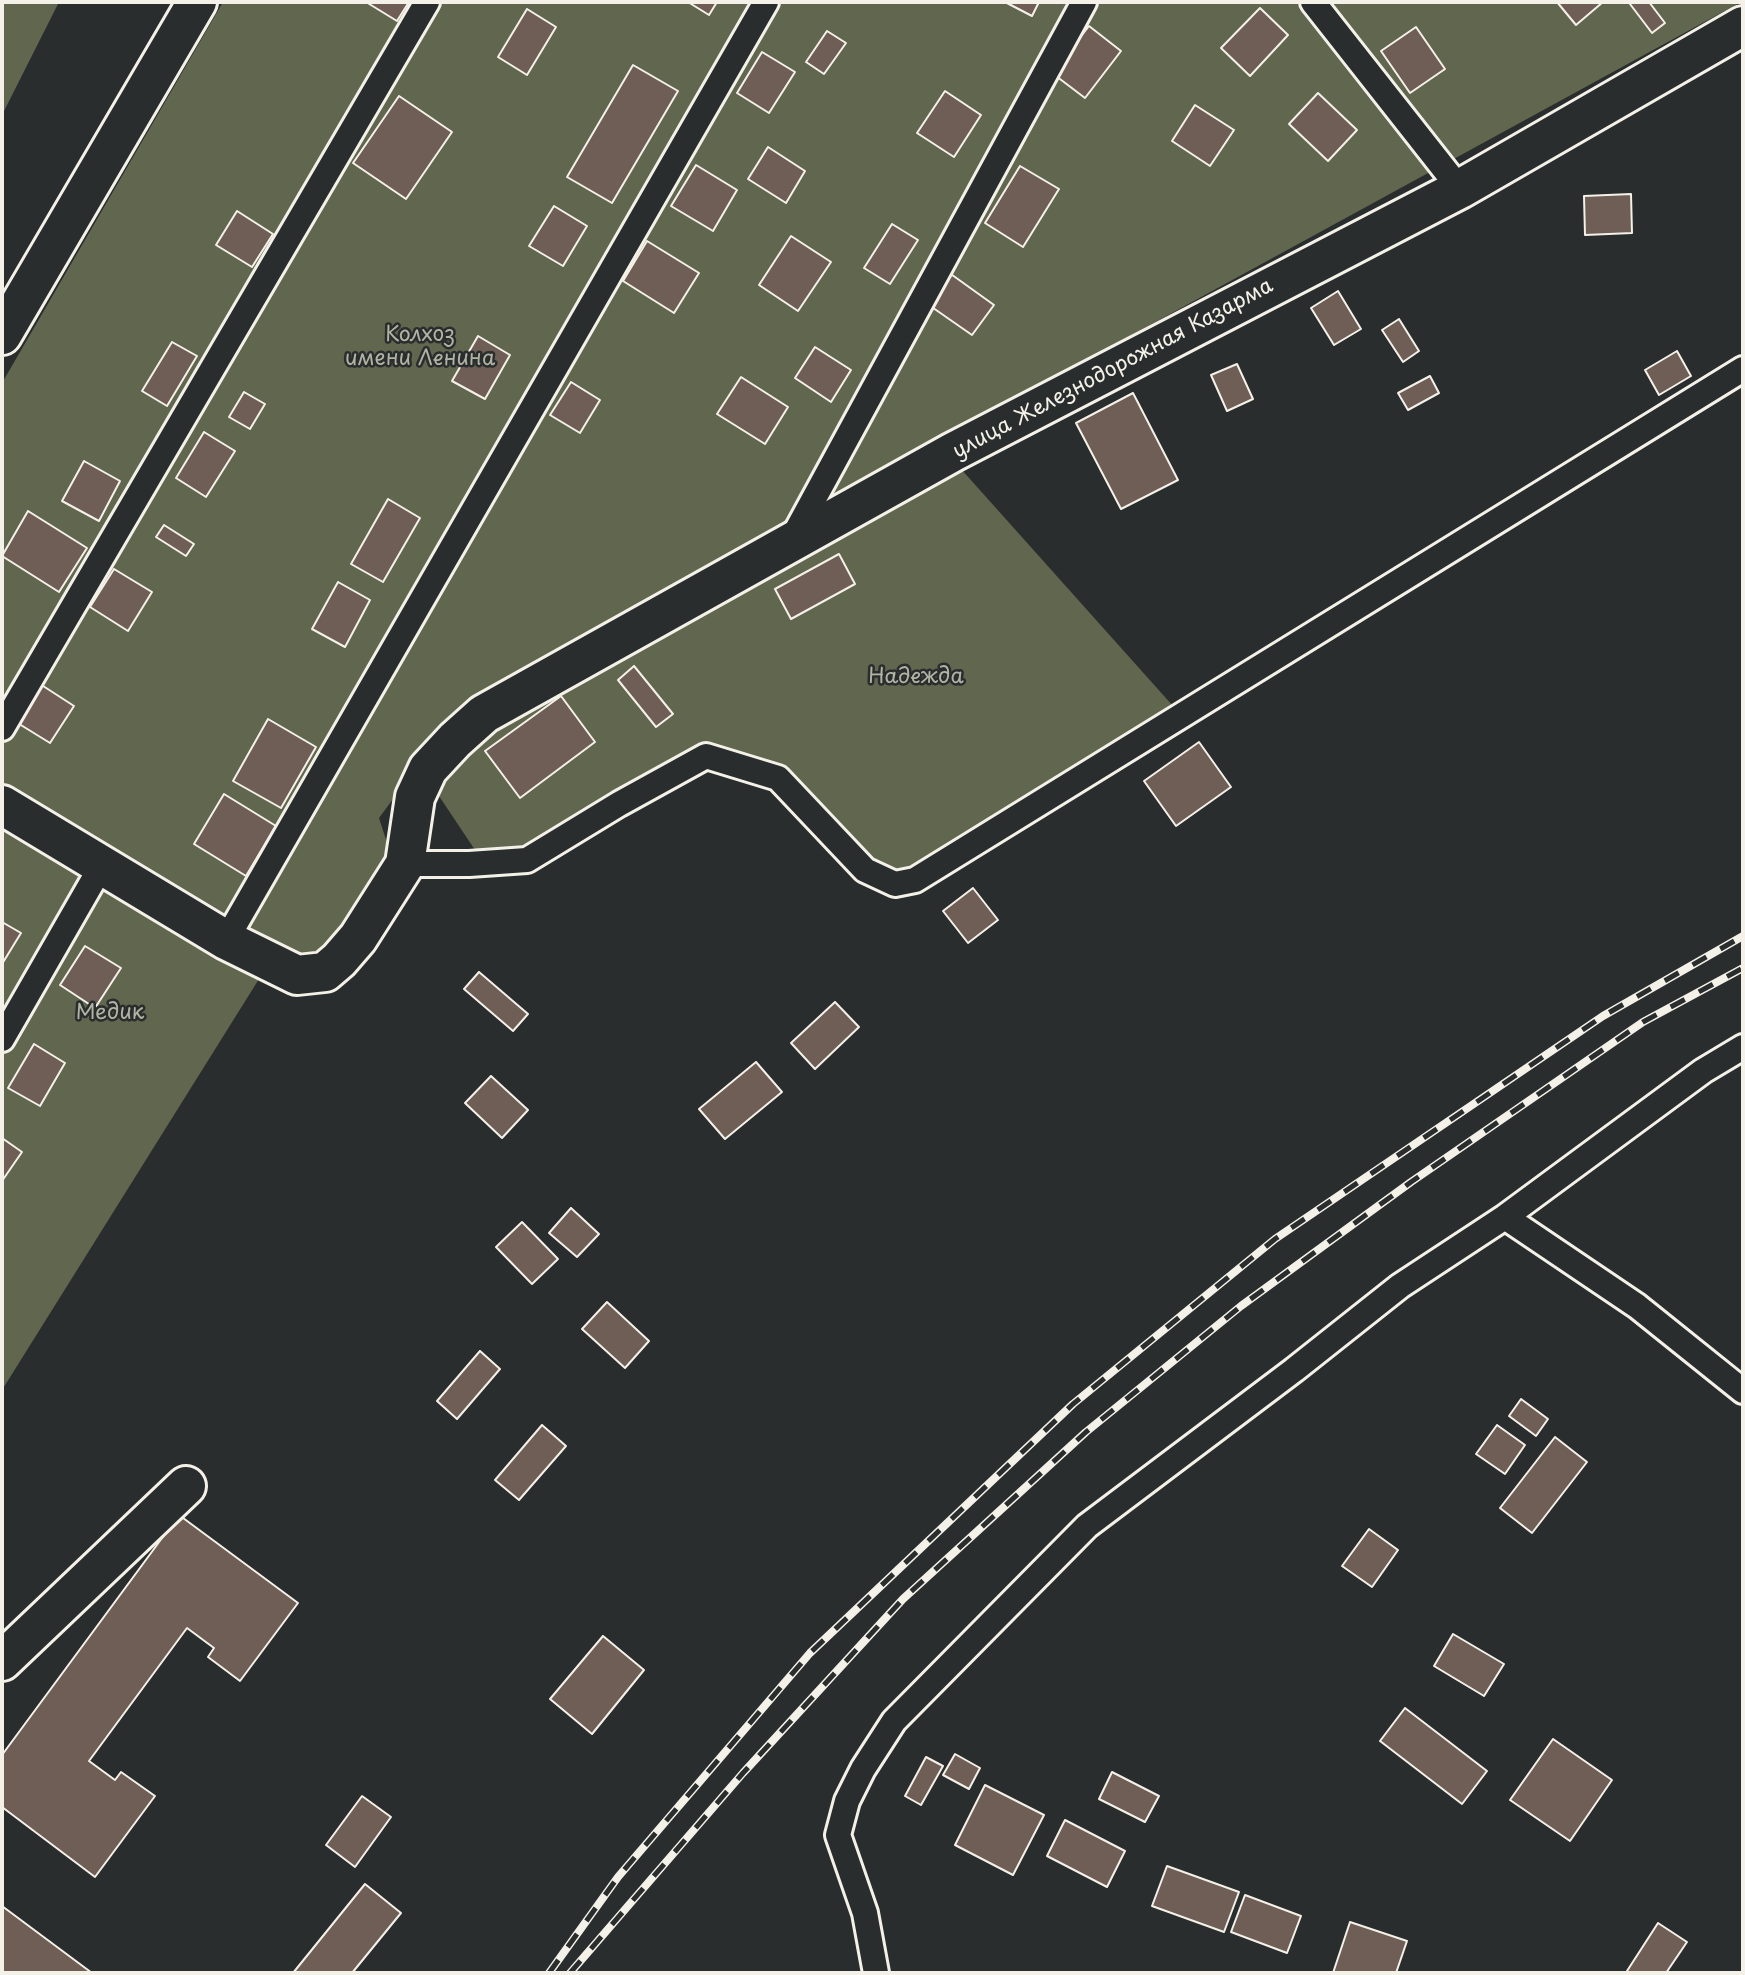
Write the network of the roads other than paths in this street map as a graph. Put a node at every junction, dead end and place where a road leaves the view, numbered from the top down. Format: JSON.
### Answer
{"nodes":[{"id":1,"x":197,"y":2,"type":"edge"},
{"id":2,"x":427,"y":2,"type":"edge"},
{"id":3,"x":766,"y":2,"type":"edge"},
{"id":4,"x":1084,"y":2,"type":"edge"},
{"id":5,"x":1313,"y":2,"type":"edge"},
{"id":6,"x":1743,"y":26,"type":"edge"},
{"id":7,"x":1460,"y":189,"type":"junction"},
{"id":8,"x":2,"y":335,"type":"edge"},
{"id":9,"x":1743,"y":369,"type":"edge"},
{"id":10,"x":789,"y":545,"type":"junction"},
{"id":11,"x":2,"y":728,"type":"edge"},
{"id":12,"x":2,"y":805,"type":"edge"},
{"id":13,"x":405,"y":864,"type":"junction"},
{"id":14,"x":102,"y":865,"type":"junction"},
{"id":15,"x":226,"y":940,"type":"junction"},
{"id":16,"x":2,"y":1039,"type":"edge"},
{"id":17,"x":1743,"y":1047,"type":"edge"},
{"id":18,"x":1505,"y":1217,"type":"junction"},
{"id":19,"x":1743,"y":1391,"type":"edge"},
{"id":20,"x":186,"y":1486,"type":"dead end"},
{"id":21,"x":2,"y":1661,"type":"edge"},
{"id":22,"x":876,"y":1973,"type":"edge"}],
"edges":[{"from":1,"to":8,"type":"street"},
{"from":2,"to":11,"type":"lane"},
{"from":3,"to":15,"type":"lane"},
{"from":4,"to":10,"type":"lane"},
{"from":5,"to":7,"type":"lane"},
{"from":6,"to":7,"type":"street","name":"улица Железнодорожная Казарма"},
{"from":7,"to":10,"type":"street","name":"улица Железнодорожная Казарма"},
{"from":9,"to":13,"type":"lane"},
{"from":10,"to":13,"type":"street","name":"улица Железнодорожная Казарма"},
{"from":12,"to":14,"type":"street"},
{"from":13,"to":15,"type":"street"},
{"from":14,"to":15,"type":"street"},
{"from":14,"to":16,"type":"lane"},
{"from":17,"to":18,"type":"lane"},
{"from":18,"to":19,"type":"lane"},
{"from":18,"to":22,"type":"lane"},
{"from":20,"to":21,"type":"street"}]}
